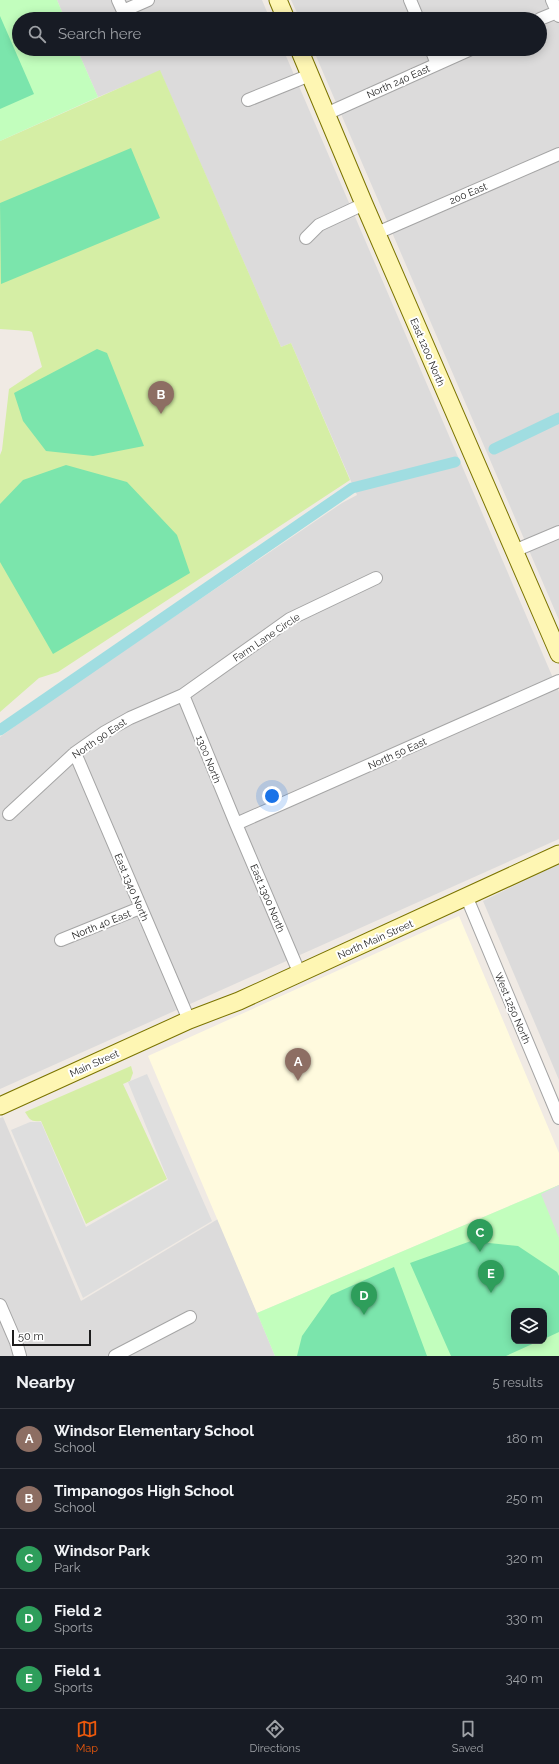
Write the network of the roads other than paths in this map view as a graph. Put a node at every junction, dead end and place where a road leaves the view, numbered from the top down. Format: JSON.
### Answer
{"nodes":[{"id":1,"x":148,"y":0,"type":"edge"},
{"id":2,"x":278,"y":0,"type":"edge"},
{"id":3,"x":410,"y":0,"type":"edge"},
{"id":4,"x":552,"y":0,"type":"edge"},
{"id":5,"x":120,"y":6,"type":"edge"},
{"id":6,"x":283,"y":12,"type":"edge"},
{"id":7,"x":415,"y":12,"type":"edge"},
{"id":8,"x":558,"y":14,"type":"edge"},
{"id":9,"x":547,"y":17,"type":"edge"},
{"id":10,"x":302,"y":56,"type":"edge"},
{"id":11,"x":434,"y":56,"type":"edge"},
{"id":12,"x":455,"y":56,"type":"edge"},
{"id":13,"x":437,"y":64,"type":"junction"},
{"id":14,"x":310,"y":75,"type":"junction"},
{"id":15,"x":248,"y":100,"type":"dead end"},
{"id":16,"x":326,"y":114,"type":"junction"},
{"id":17,"x":559,"y":154,"type":"edge"},
{"id":18,"x":364,"y":204,"type":"junction"},
{"id":19,"x":377,"y":233,"type":"junction"},
{"id":20,"x":306,"y":238,"type":"dead end"},
{"id":21,"x":559,"y":532,"type":"edge"},
{"id":22,"x":514,"y":551,"type":"junction"},
{"id":23,"x":376,"y":578,"type":"dead end"},
{"id":24,"x":559,"y":654,"type":"edge"},
{"id":25,"x":559,"y":681,"type":"edge"},
{"id":26,"x":183,"y":695,"type":"junction"},
{"id":27,"x":75,"y":753,"type":"junction"},
{"id":28,"x":9,"y":814,"type":"dead end"},
{"id":29,"x":236,"y":824,"type":"junction"},
{"id":30,"x":559,"y":854,"type":"edge"},
{"id":31,"x":467,"y":898,"type":"junction"},
{"id":32,"x":140,"y":908,"type":"junction"},
{"id":33,"x":61,"y":940,"type":"dead end"},
{"id":34,"x":299,"y":972,"type":"junction"},
{"id":35,"x":189,"y":1020,"type":"junction"},
{"id":36,"x":0,"y":1106,"type":"edge"},
{"id":37,"x":559,"y":1118,"type":"edge"},
{"id":38,"x":0,"y":1305,"type":"edge"},
{"id":39,"x":190,"y":1317,"type":"dead end"},
{"id":40,"x":20,"y":1356,"type":"edge"},
{"id":41,"x":115,"y":1356,"type":"edge"}],
"edges":[{"from":1,"to":5,"type":"street"},
{"from":2,"to":6,"type":"street"},
{"from":3,"to":7,"type":"street"},
{"from":4,"to":8,"type":"street"},
{"from":8,"to":9,"type":"street"},
{"from":10,"to":14,"type":"street","name":"East 1200 North"},
{"from":11,"to":13,"type":"street"},
{"from":12,"to":13,"type":"street","name":"North 240 East"},
{"from":13,"to":16,"type":"street","name":"North 240 East"},
{"from":14,"to":15,"type":"street"},
{"from":14,"to":16,"type":"street","name":"East 1200 North"},
{"from":16,"to":18,"type":"street","name":"East 1200 North"},
{"from":17,"to":19,"type":"street","name":"200 East"},
{"from":18,"to":19,"type":"street","name":"East 1200 North"},
{"from":18,"to":20,"type":"street"},
{"from":19,"to":22,"type":"street","name":"East 1200 North"},
{"from":21,"to":22,"type":"street"},
{"from":22,"to":24,"type":"street","name":"East 1200 North"},
{"from":23,"to":26,"type":"street","name":"Farm Lane Circle"},
{"from":25,"to":29,"type":"street","name":"North 50 East"},
{"from":26,"to":27,"type":"street","name":"North 90 East"},
{"from":26,"to":29,"type":"street","name":"1300 North"},
{"from":27,"to":28,"type":"street","name":"North 90 East"},
{"from":27,"to":32,"type":"street","name":"East 1340 North"},
{"from":29,"to":34,"type":"street","name":"East 1300 North"},
{"from":30,"to":31,"type":"street","name":"North Main Street"},
{"from":31,"to":34,"type":"street","name":"North Main Street"},
{"from":31,"to":37,"type":"street","name":"West 1250 North"},
{"from":32,"to":33,"type":"street","name":"North 40 East"},
{"from":32,"to":35,"type":"street","name":"East 1340 North"},
{"from":34,"to":35,"type":"street","name":"North Main Street"},
{"from":35,"to":36,"type":"street","name":"Main Street"},
{"from":38,"to":40,"type":"street"},
{"from":39,"to":41,"type":"street"}]}
